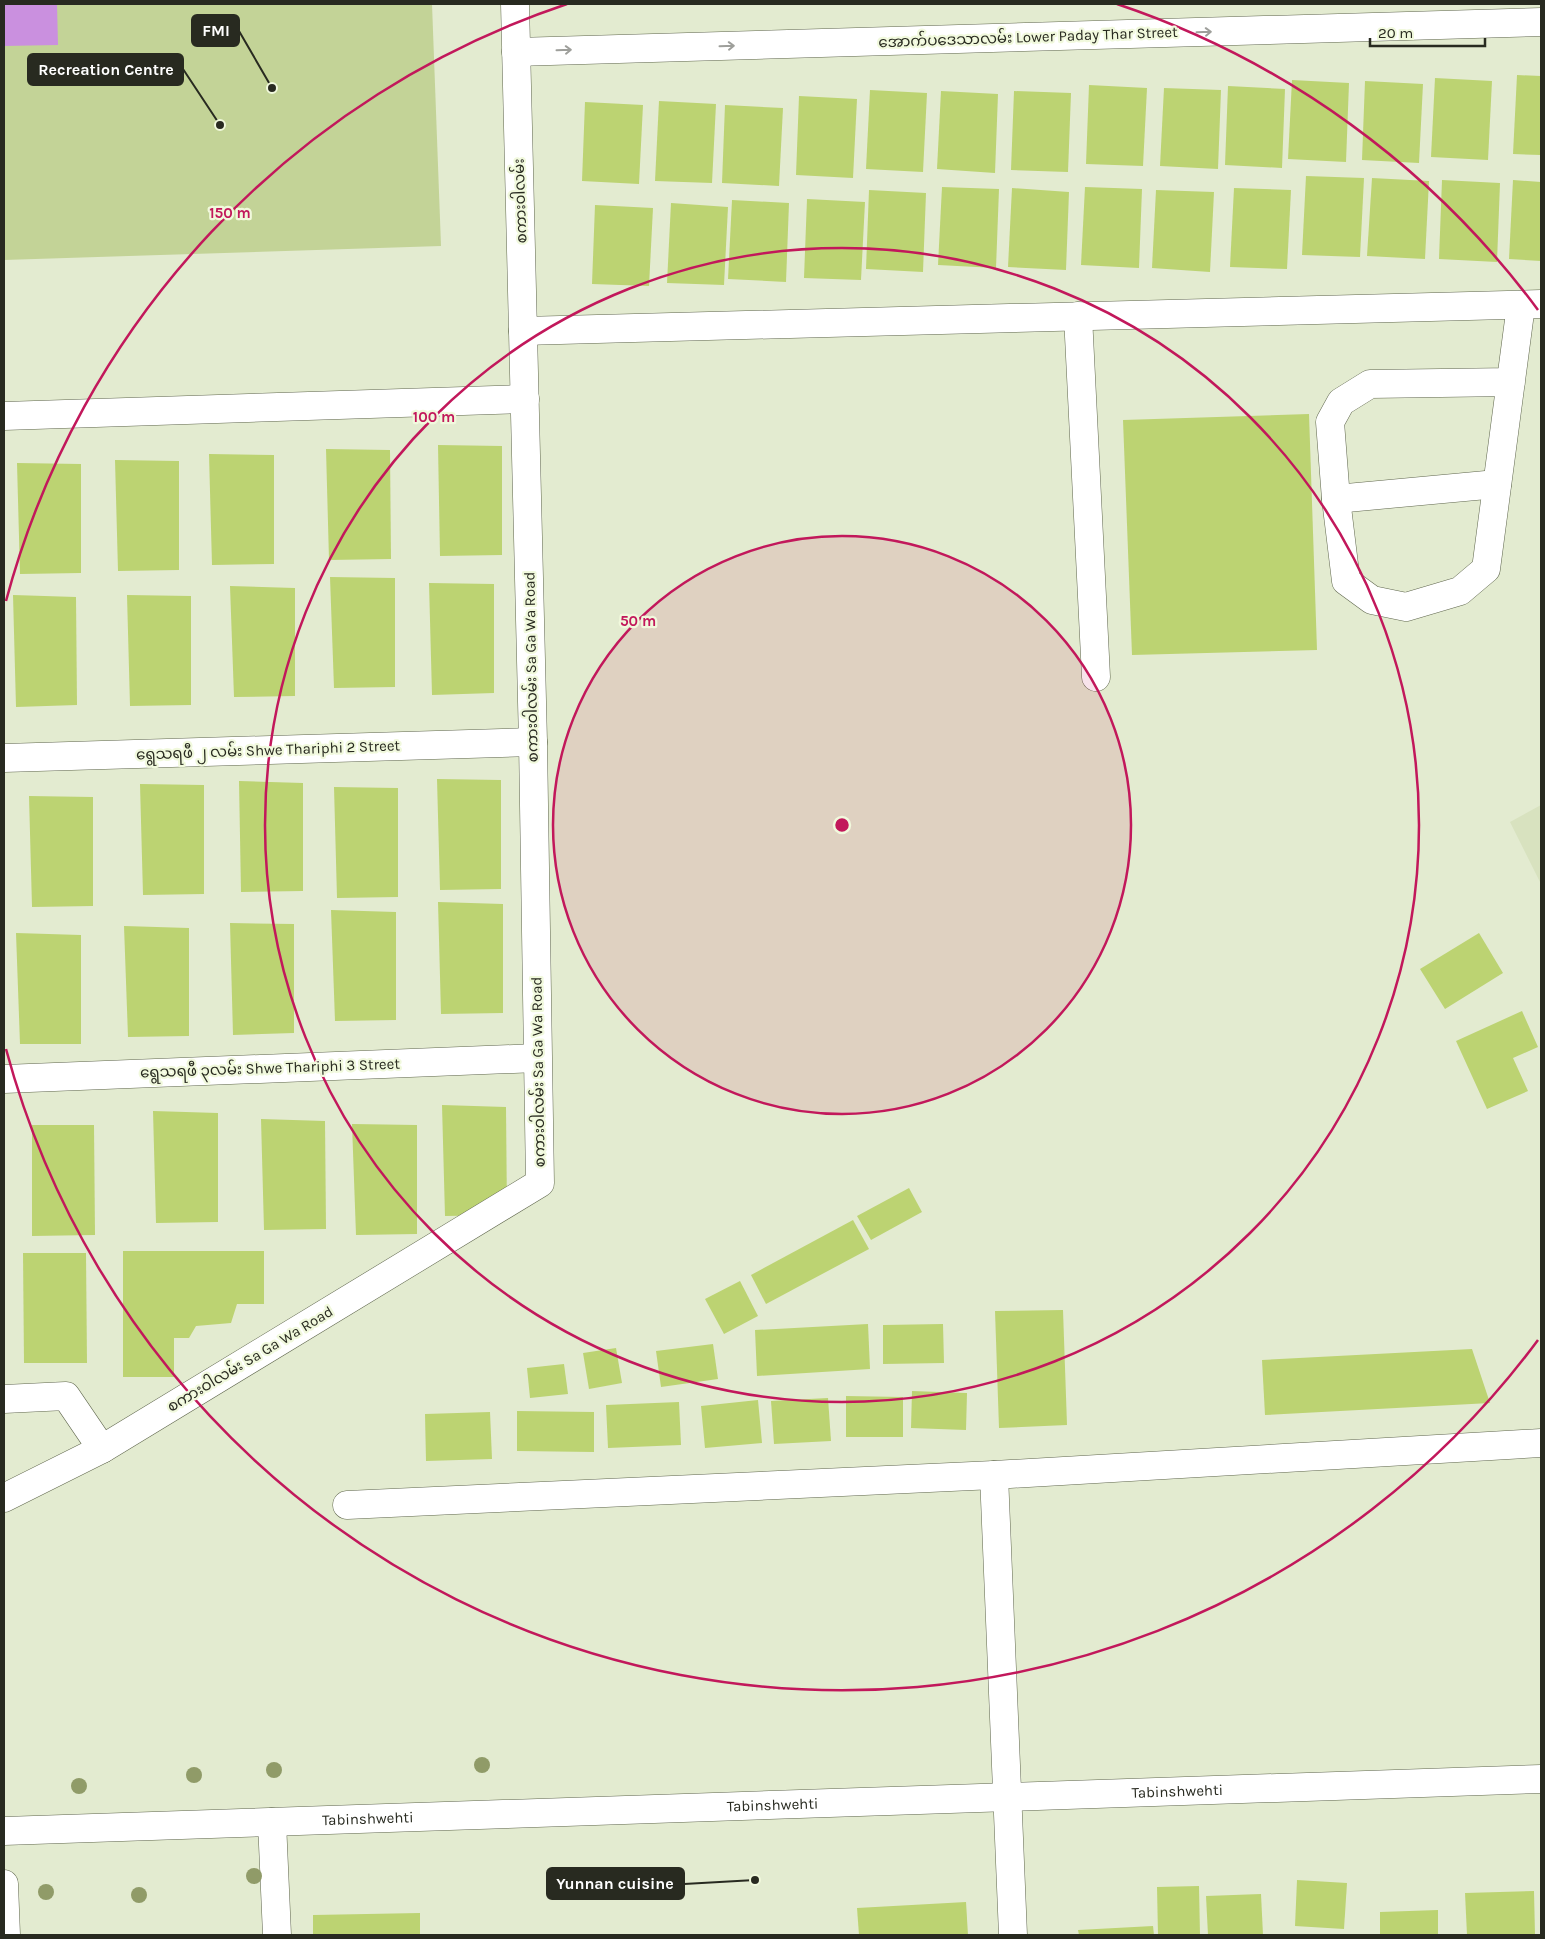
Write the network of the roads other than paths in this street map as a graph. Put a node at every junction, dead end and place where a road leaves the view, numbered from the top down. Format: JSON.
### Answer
{"nodes":[{"id":1,"x":515,"y":4,"type":"edge"},
{"id":2,"x":1541,"y":22,"type":"edge"},
{"id":3,"x":516,"y":52,"type":"junction"},
{"id":4,"x":1531,"y":304,"type":"edge"},
{"id":5,"x":1078,"y":316,"type":"junction"},
{"id":6,"x":523,"y":331,"type":"junction"},
{"id":7,"x":1511,"y":382,"type":"junction"},
{"id":8,"x":525,"y":399,"type":"junction"},
{"id":9,"x":4,"y":416,"type":"edge"},
{"id":10,"x":1497,"y":484,"type":"junction"},
{"id":11,"x":1336,"y":499,"type":"junction"},
{"id":12,"x":1096,"y":677,"type":"dead end"},
{"id":13,"x":533,"y":742,"type":"junction"},
{"id":14,"x":4,"y":758,"type":"edge"},
{"id":15,"x":537,"y":1058,"type":"junction"},
{"id":16,"x":4,"y":1079,"type":"edge"},
{"id":17,"x":4,"y":1399,"type":"edge"},
{"id":18,"x":1541,"y":1443,"type":"edge"},
{"id":19,"x":102,"y":1449,"type":"junction"},
{"id":20,"x":994,"y":1475,"type":"junction"},
{"id":21,"x":4,"y":1498,"type":"edge"},
{"id":22,"x":348,"y":1504,"type":"dead end"},
{"id":23,"x":1541,"y":1779,"type":"edge"},
{"id":24,"x":1007,"y":1798,"type":"junction"},
{"id":25,"x":272,"y":1822,"type":"junction"},
{"id":26,"x":4,"y":1831,"type":"edge"},
{"id":27,"x":4,"y":1884,"type":"edge"},
{"id":28,"x":6,"y":1935,"type":"edge"},
{"id":29,"x":277,"y":1935,"type":"edge"},
{"id":30,"x":1013,"y":1935,"type":"edge"}],
"edges":[{"from":1,"to":3,"type":"street","name":"စကား၀ါလမ်း"},
{"from":3,"to":2,"type":"street","name":"အောက်ပဒေသာလမ်း Lower Paday Thar Street","one_way":true},
{"from":3,"to":6,"type":"street","name":"စကား၀ါလမ်း"},
{"from":4,"to":5,"type":"street"},
{"from":4,"to":7,"type":"street"},
{"from":5,"to":6,"type":"street"},
{"from":5,"to":12,"type":"street"},
{"from":6,"to":8,"type":"street","name":"စကား၀ါလမ်း"},
{"from":7,"to":10,"type":"street"},
{"from":7,"to":11,"type":"street"},
{"from":8,"to":9,"type":"street"},
{"from":8,"to":13,"type":"street","name":"စကားဝါလမ်း Sa Ga Wa Road"},
{"from":10,"to":11,"type":"street"},
{"from":10,"to":11,"type":"street"},
{"from":13,"to":14,"type":"street","name":"ရွေသရဖီ ၂ လမ်း Shwe Thariphi 2 Street"},
{"from":13,"to":15,"type":"street","name":"စကားဝါလမ်း Sa Ga Wa Road"},
{"from":15,"to":16,"type":"street","name":"ရွေသရဖီ ၃လမ်း Shwe Thariphi 3 Street"},
{"from":15,"to":19,"type":"street","name":"စကားဝါလမ်း Sa Ga Wa Road"},
{"from":17,"to":19,"type":"street"},
{"from":18,"to":20,"type":"street"},
{"from":19,"to":21,"type":"street","name":"စကားဝါလမ်း Sa Ga Wa Road"},
{"from":20,"to":22,"type":"street"},
{"from":20,"to":24,"type":"street"},
{"from":23,"to":24,"type":"street","name":"Tabinshwehti"},
{"from":24,"to":25,"type":"street","name":"Tabinshwehti"},
{"from":24,"to":30,"type":"street"},
{"from":25,"to":26,"type":"street","name":"Tabinshwehti"},
{"from":25,"to":29,"type":"street"},
{"from":27,"to":28,"type":"street"}]}
